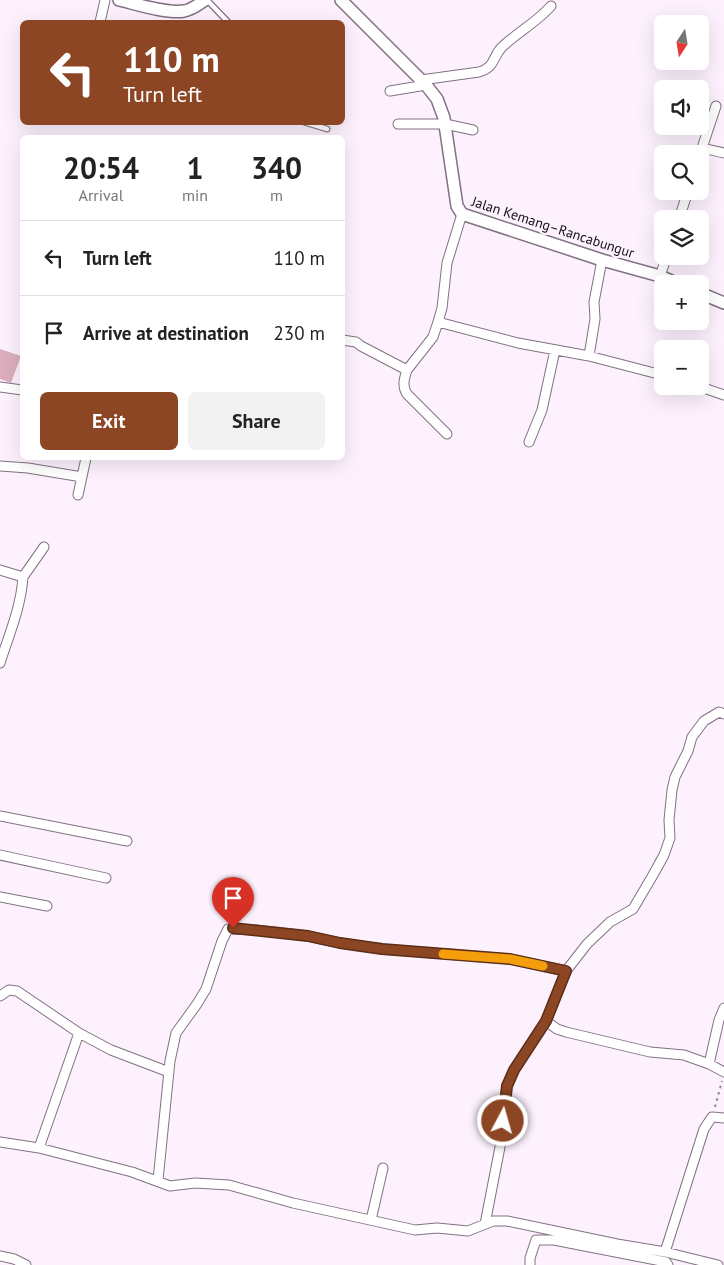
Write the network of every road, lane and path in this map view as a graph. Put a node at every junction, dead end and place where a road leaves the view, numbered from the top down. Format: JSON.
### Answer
{"nodes":[{"id":1,"x":104,"y":0,"type":"edge"},
{"id":2,"x":119,"y":0,"type":"edge"},
{"id":3,"x":206,"y":0,"type":"edge"},
{"id":4,"x":341,"y":0,"type":"edge"},
{"id":5,"x":549,"y":10,"type":"dead end"},
{"id":6,"x":100,"y":20,"type":"edge"},
{"id":7,"x":226,"y":20,"type":"edge"},
{"id":8,"x":424,"y":82,"type":"junction"},
{"id":9,"x":390,"y":91,"type":"dead end"},
{"id":10,"x":716,"y":106,"type":"dead end"},
{"id":11,"x":398,"y":124,"type":"dead end"},
{"id":12,"x":445,"y":124,"type":"junction"},
{"id":13,"x":314,"y":125,"type":"edge"},
{"id":14,"x":327,"y":129,"type":"dead end"},
{"id":15,"x":473,"y":130,"type":"dead end"},
{"id":16,"x":703,"y":145,"type":"edge"},
{"id":17,"x":709,"y":152,"type":"edge"},
{"id":18,"x":724,"y":153,"type":"edge"},
{"id":19,"x":462,"y":214,"type":"junction"},
{"id":20,"x":602,"y":260,"type":"junction"},
{"id":21,"x":656,"y":275,"type":"edge"},
{"id":22,"x":709,"y":297,"type":"edge"},
{"id":23,"x":724,"y":303,"type":"edge"},
{"id":24,"x":438,"y":322,"type":"junction"},
{"id":25,"x":345,"y":340,"type":"edge"},
{"id":26,"x":555,"y":350,"type":"junction"},
{"id":27,"x":589,"y":356,"type":"junction"},
{"id":28,"x":407,"y":370,"type":"junction"},
{"id":29,"x":654,"y":373,"type":"edge"},
{"id":30,"x":0,"y":387,"type":"edge"},
{"id":31,"x":709,"y":389,"type":"edge"},
{"id":32,"x":20,"y":390,"type":"edge"},
{"id":33,"x":724,"y":394,"type":"edge"},
{"id":34,"x":447,"y":434,"type":"dead end"},
{"id":35,"x":529,"y":442,"type":"dead end"},
{"id":36,"x":86,"y":460,"type":"edge"},
{"id":37,"x":0,"y":466,"type":"edge"},
{"id":38,"x":82,"y":477,"type":"junction"},
{"id":39,"x":78,"y":495,"type":"dead end"},
{"id":40,"x":44,"y":547,"type":"dead end"},
{"id":41,"x":0,"y":570,"type":"edge"},
{"id":42,"x":23,"y":577,"type":"junction"},
{"id":43,"x":0,"y":664,"type":"edge"},
{"id":44,"x":724,"y":714,"type":"edge"},
{"id":45,"x":0,"y":816,"type":"edge"},
{"id":46,"x":127,"y":841,"type":"dead end"},
{"id":47,"x":0,"y":855,"type":"edge"},
{"id":48,"x":106,"y":878,"type":"dead end"},
{"id":49,"x":0,"y":897,"type":"edge"},
{"id":50,"x":47,"y":906,"type":"dead end"},
{"id":51,"x":566,"y":971,"type":"junction"},
{"id":52,"x":0,"y":996,"type":"edge"},
{"id":53,"x":724,"y":1008,"type":"edge"},
{"id":54,"x":546,"y":1021,"type":"junction"},
{"id":55,"x":79,"y":1033,"type":"junction"},
{"id":56,"x":709,"y":1064,"type":"junction"},
{"id":57,"x":169,"y":1072,"type":"junction"},
{"id":58,"x":724,"y":1072,"type":"edge"},
{"id":59,"x":712,"y":1117,"type":"junction"},
{"id":60,"x":724,"y":1118,"type":"edge"},
{"id":61,"x":0,"y":1142,"type":"edge"},
{"id":62,"x":39,"y":1148,"type":"junction"},
{"id":63,"x":383,"y":1168,"type":"dead end"},
{"id":64,"x":158,"y":1180,"type":"junction"},
{"id":65,"x":371,"y":1220,"type":"junction"},
{"id":66,"x":485,"y":1224,"type":"junction"},
{"id":67,"x":665,"y":1252,"type":"junction"},
{"id":68,"x":0,"y":1256,"type":"edge"},
{"id":69,"x":26,"y":1265,"type":"edge"},
{"id":70,"x":530,"y":1265,"type":"edge"},
{"id":71,"x":668,"y":1265,"type":"edge"},
{"id":72,"x":718,"y":1265,"type":"edge"}],
"edges":[{"from":1,"to":6,"type":"street"},
{"from":2,"to":3,"type":"street"},
{"from":3,"to":7,"type":"lane"},
{"from":4,"to":8,"type":"street","name":"Jalan Kemang–Rancabungur"},
{"from":5,"to":8,"type":"street"},
{"from":8,"to":9,"type":"street"},
{"from":8,"to":12,"type":"street","name":"Jalan Kemang–Rancabungur"},
{"from":10,"to":16,"type":"street"},
{"from":11,"to":12,"type":"street"},
{"from":12,"to":15,"type":"street"},
{"from":12,"to":19,"type":"street","name":"Jalan Kemang–Rancabungur"},
{"from":13,"to":14,"type":"lane"},
{"from":17,"to":18,"type":"street"},
{"from":19,"to":20,"type":"street","name":"Jalan Kemang–Rancabungur"},
{"from":19,"to":24,"type":"street"},
{"from":20,"to":21,"type":"street","name":"Jalan Kemang–Rancabungur"},
{"from":20,"to":27,"type":"street"},
{"from":22,"to":23,"type":"street"},
{"from":24,"to":26,"type":"street"},
{"from":24,"to":28,"type":"street"},
{"from":25,"to":28,"type":"street"},
{"from":26,"to":27,"type":"street"},
{"from":26,"to":35,"type":"street"},
{"from":27,"to":29,"type":"street"},
{"from":28,"to":34,"type":"street"},
{"from":30,"to":32,"type":"street"},
{"from":31,"to":33,"type":"street"},
{"from":36,"to":38,"type":"street"},
{"from":37,"to":38,"type":"street"},
{"from":38,"to":39,"type":"street"},
{"from":40,"to":42,"type":"street"},
{"from":41,"to":42,"type":"street"},
{"from":42,"to":43,"type":"street"},
{"from":44,"to":51,"type":"street"},
{"from":45,"to":46,"type":"street"},
{"from":47,"to":48,"type":"street"},
{"from":49,"to":50,"type":"street"},
{"from":51,"to":54,"type":"street"},
{"from":51,"to":57,"type":"street"},
{"from":52,"to":55,"type":"street"},
{"from":53,"to":56,"type":"street"},
{"from":54,"to":56,"type":"street"},
{"from":54,"to":66,"type":"street"},
{"from":55,"to":57,"type":"street"},
{"from":55,"to":62,"type":"street"},
{"from":56,"to":58,"type":"street"},
{"from":57,"to":64,"type":"street"},
{"from":58,"to":59,"type":"path"},
{"from":59,"to":60,"type":"street"},
{"from":59,"to":67,"type":"street"},
{"from":61,"to":62,"type":"street"},
{"from":62,"to":64,"type":"street"},
{"from":63,"to":65,"type":"street"},
{"from":64,"to":65,"type":"street"},
{"from":65,"to":66,"type":"street"},
{"from":66,"to":67,"type":"street"},
{"from":67,"to":72,"type":"street"},
{"from":68,"to":69,"type":"street"},
{"from":70,"to":71,"type":"street"}]}
